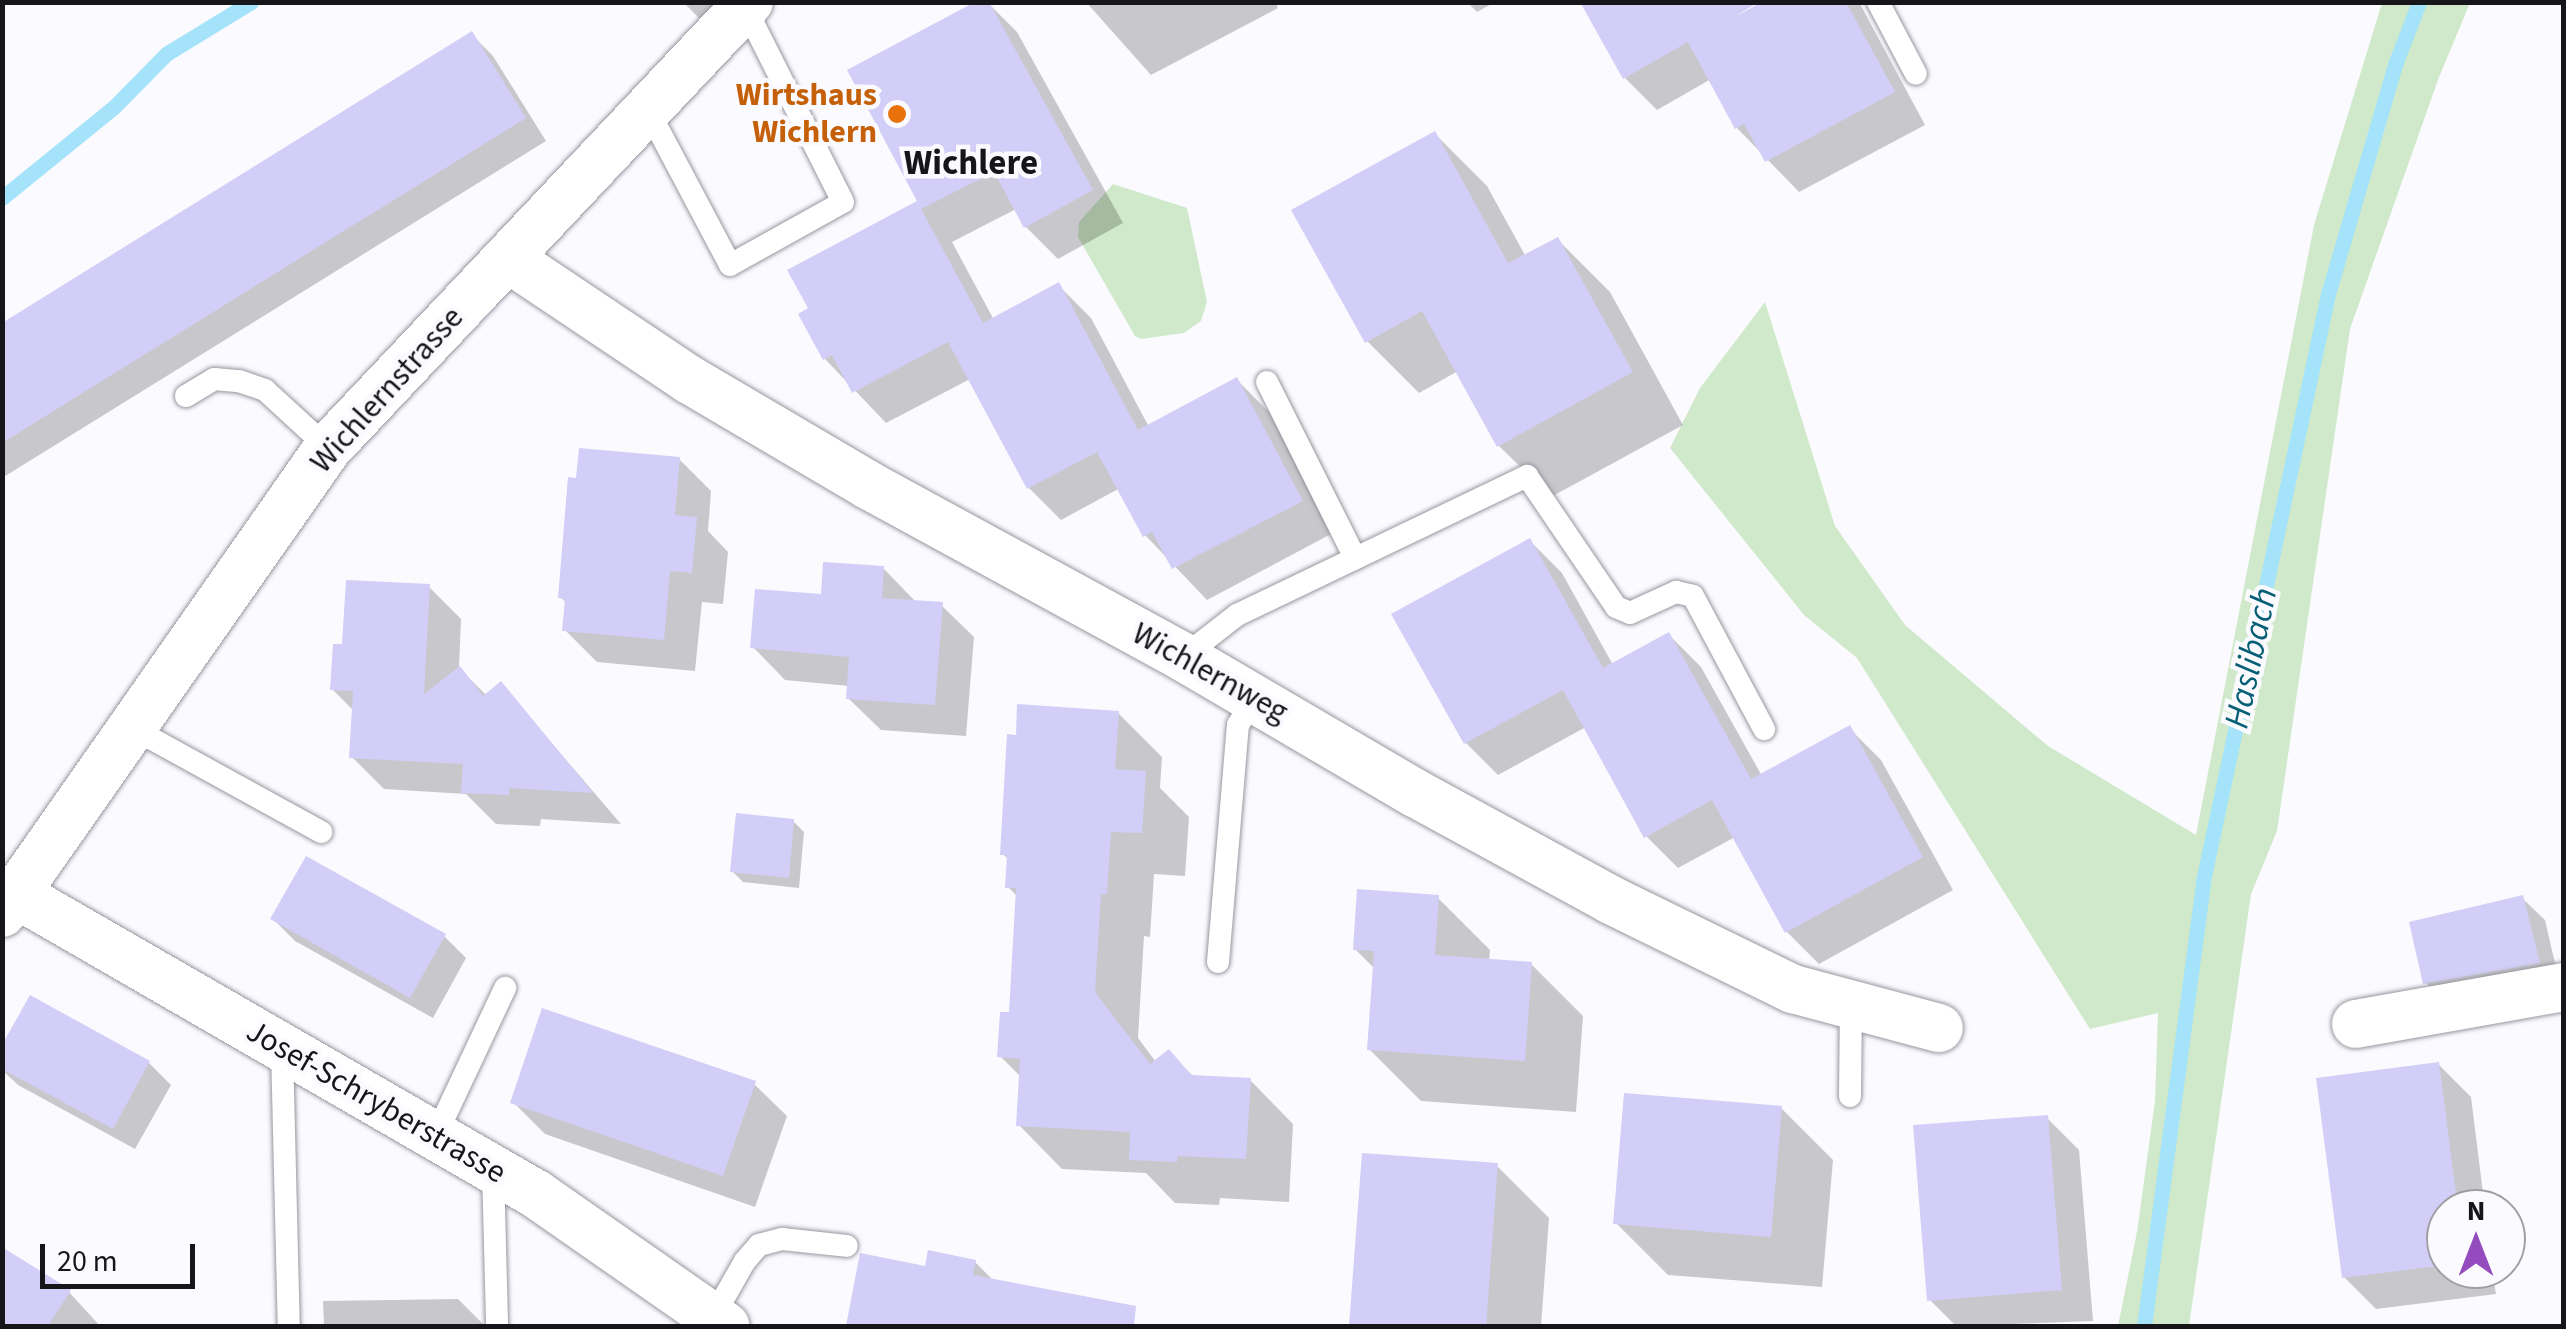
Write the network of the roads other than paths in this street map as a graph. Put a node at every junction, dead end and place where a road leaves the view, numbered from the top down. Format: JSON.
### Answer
{"nodes":[{"id":1,"x":1878,"y":2,"type":"edge"},
{"id":2,"x":747,"y":5,"type":"edge"},
{"id":3,"x":1916,"y":74,"type":"dead end"},
{"id":4,"x":648,"y":110,"type":"junction"},
{"id":5,"x":510,"y":259,"type":"junction"},
{"id":6,"x":1267,"y":382,"type":"dead end"},
{"id":7,"x":186,"y":396,"type":"dead end"},
{"id":8,"x":328,"y":448,"type":"junction"},
{"id":9,"x":1355,"y":558,"type":"junction"},
{"id":10,"x":1183,"y":656,"type":"junction"},
{"id":11,"x":1256,"y":697,"type":"junction"},
{"id":12,"x":132,"y":728,"type":"junction"},
{"id":13,"x":1764,"y":729,"type":"dead end"},
{"id":14,"x":321,"y":832,"type":"dead end"},
{"id":15,"x":9,"y":904,"type":"edge"},
{"id":16,"x":1218,"y":962,"type":"dead end"},
{"id":17,"x":2564,"y":987,"type":"edge"},
{"id":18,"x":505,"y":988,"type":"dead end"},
{"id":19,"x":1851,"y":1005,"type":"junction"},
{"id":20,"x":2356,"y":1024,"type":"dead end"},
{"id":21,"x":1938,"y":1028,"type":"dead end"},
{"id":22,"x":282,"y":1049,"type":"junction"},
{"id":23,"x":1850,"y":1096,"type":"dead end"},
{"id":24,"x":434,"y":1137,"type":"junction"},
{"id":25,"x":494,"y":1170,"type":"junction"},
{"id":26,"x":847,"y":1246,"type":"dead end"},
{"id":27,"x":719,"y":1322,"type":"edge"},
{"id":28,"x":289,"y":1326,"type":"edge"},
{"id":29,"x":497,"y":1326,"type":"edge"}],
"edges":[{"from":1,"to":3,"type":"lane"},
{"from":2,"to":4,"type":"street","name":"Wichlernstrasse"},
{"from":2,"to":4,"type":"lane"},
{"from":4,"to":5,"type":"street","name":"Wichlernstrasse"},
{"from":5,"to":8,"type":"street","name":"Wichlernstrasse"},
{"from":5,"to":10,"type":"street","name":"Wichlernweg"},
{"from":6,"to":9,"type":"lane"},
{"from":7,"to":8,"type":"lane"},
{"from":8,"to":12,"type":"street","name":"Wichlernstrasse"},
{"from":9,"to":10,"type":"lane"},
{"from":9,"to":13,"type":"lane"},
{"from":10,"to":11,"type":"street","name":"Wichlernweg"},
{"from":11,"to":16,"type":"lane"},
{"from":11,"to":19,"type":"street","name":"Wichlernweg"},
{"from":12,"to":14,"type":"lane"},
{"from":12,"to":15,"type":"street","name":"Wichlernstrasse"},
{"from":15,"to":22,"type":"street","name":"Josef-Schryberstrasse"},
{"from":17,"to":20,"type":"street"},
{"from":18,"to":24,"type":"lane"},
{"from":19,"to":21,"type":"street","name":"Wichlernweg"},
{"from":19,"to":23,"type":"lane"},
{"from":22,"to":24,"type":"street","name":"Josef-Schryberstrasse"},
{"from":22,"to":28,"type":"lane"},
{"from":24,"to":25,"type":"street","name":"Josef-Schryberstrasse"},
{"from":25,"to":27,"type":"street","name":"Josef-Schryberstrasse"},
{"from":25,"to":29,"type":"lane"},
{"from":26,"to":27,"type":"lane"}]}
